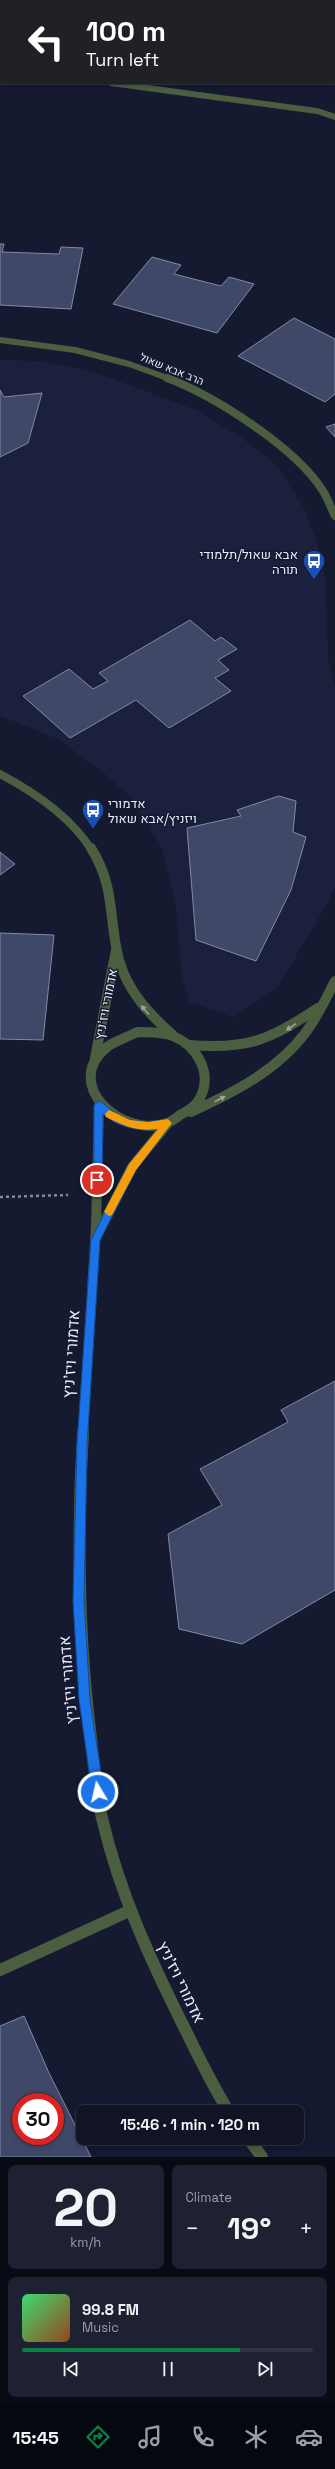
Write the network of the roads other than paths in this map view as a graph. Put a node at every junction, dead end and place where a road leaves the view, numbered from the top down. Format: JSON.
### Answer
{"nodes":[{"id":1,"x":118,"y":84,"type":"edge"},
{"id":2,"x":335,"y":117,"type":"edge"},
{"id":3,"x":0,"y":340,"type":"edge"},
{"id":4,"x":335,"y":516,"type":"edge"},
{"id":5,"x":0,"y":774,"type":"edge"},
{"id":6,"x":116,"y":948,"type":"junction"},
{"id":7,"x":335,"y":981,"type":"edge"},
{"id":8,"x":322,"y":1005,"type":"junction"},
{"id":9,"x":174,"y":1036,"type":"junction"},
{"id":10,"x":189,"y":1045,"type":"junction"},
{"id":11,"x":95,"y":1060,"type":"junction"},
{"id":12,"x":99,"y":1105,"type":"junction"},
{"id":13,"x":184,"y":1115,"type":"junction"},
{"id":14,"x":168,"y":1123,"type":"junction"},
{"id":15,"x":95,"y":1240,"type":"junction"},
{"id":16,"x":129,"y":1911,"type":"junction"},
{"id":17,"x":0,"y":1970,"type":"edge"},
{"id":18,"x":224,"y":2105,"type":"edge"},
{"id":19,"x":253,"y":2145,"type":"edge"},
{"id":20,"x":262,"y":2157,"type":"edge"}],
"edges":[{"from":1,"to":2,"type":"street"},
{"from":3,"to":4,"type":"street","name":"הרב אבא שאול"},
{"from":5,"to":6,"type":"street","name":"אדמורי ויז'ניץ"},
{"from":9,"to":6,"type":"street","name":"אדמורי ויז'ניץ","one_way":true},
{"from":6,"to":11,"type":"street","name":"אדמורי ויז'ניץ"},
{"from":7,"to":8,"type":"street"},
{"from":8,"to":10,"type":"street","one_way":true},
{"from":13,"to":8,"type":"street","one_way":true},
{"from":9,"to":10,"type":"street"},
{"from":9,"to":11,"type":"street"},
{"from":10,"to":13,"type":"street"},
{"from":11,"to":12,"type":"street"},
{"from":12,"to":14,"type":"street"},
{"from":12,"to":15,"type":"street","name":"אדמורי ויז'ניץ"},
{"from":13,"to":14,"type":"street"},
{"from":14,"to":15,"type":"street","name":"אדמורי ויז'ניץ"},
{"from":15,"to":16,"type":"street","name":"אדמורי ויז'ניץ"},
{"from":16,"to":17,"type":"street"},
{"from":16,"to":18,"type":"street","name":"אדמורי ויז'ניץ"},
{"from":19,"to":20,"type":"street"}]}
